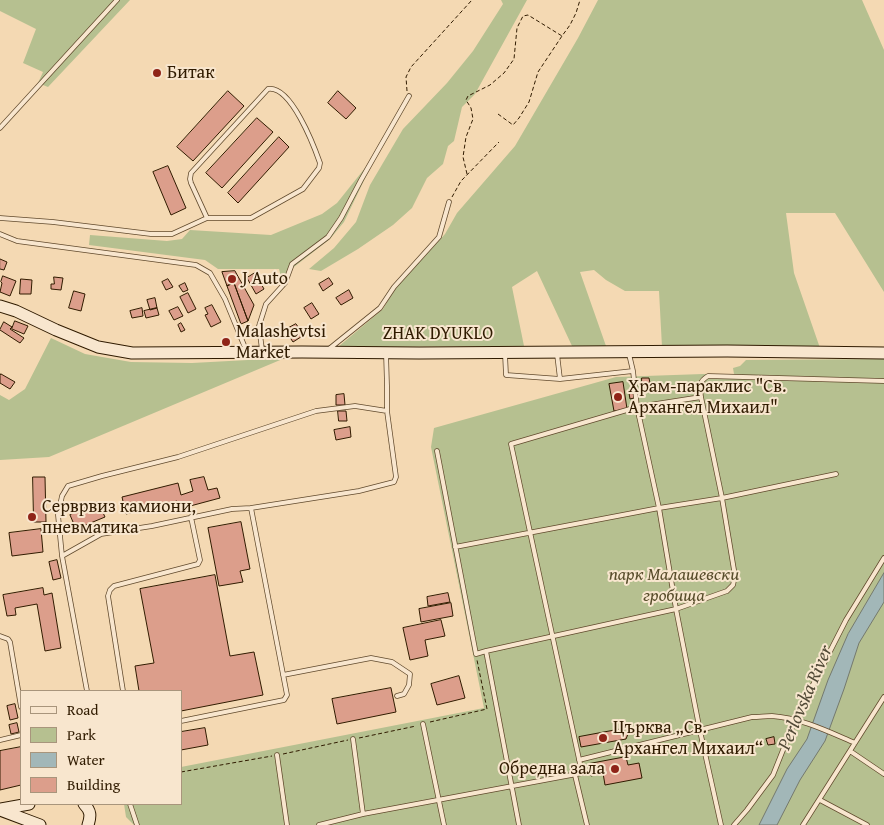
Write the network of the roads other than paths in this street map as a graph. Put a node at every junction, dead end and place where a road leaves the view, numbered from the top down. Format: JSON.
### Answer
{"nodes":[{"id":1,"x":117,"y":0,"type":"edge"},
{"id":2,"x":409,"y":96,"type":"road end"},
{"id":3,"x":0,"y":128,"type":"edge"},
{"id":4,"x":449,"y":202,"type":"road end"},
{"id":5,"x":0,"y":218,"type":"edge"},
{"id":6,"x":207,"y":218,"type":"junction"},
{"id":7,"x":0,"y":234,"type":"edge"},
{"id":8,"x":0,"y":306,"type":"edge"},
{"id":9,"x":556,"y":351,"type":"junction"},
{"id":10,"x":628,"y":351,"type":"junction"},
{"id":11,"x":247,"y":352,"type":"junction"},
{"id":12,"x":262,"y":352,"type":"junction"},
{"id":13,"x":325,"y":352,"type":"junction"},
{"id":14,"x":386,"y":352,"type":"junction"},
{"id":15,"x":504,"y":352,"type":"junction"},
{"id":16,"x":884,"y":353,"type":"edge"},
{"id":17,"x":633,"y":371,"type":"junction"},
{"id":18,"x":560,"y":379,"type":"junction"},
{"id":19,"x":884,"y":381,"type":"edge"},
{"id":20,"x":701,"y":397,"type":"junction"},
{"id":21,"x":637,"y":407,"type":"junction"},
{"id":22,"x":387,"y":411,"type":"junction"},
{"id":23,"x":437,"y":451,"type":"dead end"},
{"id":24,"x":836,"y":474,"type":"dead end"},
{"id":25,"x":722,"y":498,"type":"junction"},
{"id":26,"x":252,"y":508,"type":"junction"},
{"id":27,"x":659,"y":508,"type":"junction"},
{"id":28,"x":191,"y":517,"type":"junction"},
{"id":29,"x":530,"y":533,"type":"junction"},
{"id":30,"x":455,"y":547,"type":"junction"},
{"id":31,"x":62,"y":556,"type":"junction"},
{"id":32,"x":884,"y":558,"type":"edge"},
{"id":33,"x":676,"y":608,"type":"junction"},
{"id":34,"x":0,"y":636,"type":"edge"},
{"id":35,"x":553,"y":636,"type":"junction"},
{"id":36,"x":486,"y":651,"type":"junction"},
{"id":37,"x":283,"y":675,"type":"junction"},
{"id":38,"x":87,"y":690,"type":"edge"},
{"id":39,"x":123,"y":690,"type":"edge"},
{"id":40,"x":397,"y":696,"type":"dead end"},
{"id":41,"x":884,"y":697,"type":"edge"},
{"id":42,"x":20,"y":701,"type":"edge"},
{"id":43,"x":882,"y":706,"type":"edge"},
{"id":44,"x":795,"y":720,"type":"junction"},
{"id":45,"x":182,"y":722,"type":"edge"},
{"id":46,"x":423,"y":724,"type":"road end"},
{"id":47,"x":700,"y":731,"type":"junction"},
{"id":48,"x":20,"y":735,"type":"edge"},
{"id":49,"x":353,"y":739,"type":"road end"},
{"id":50,"x":0,"y":740,"type":"edge"},
{"id":51,"x":855,"y":743,"type":"junction"},
{"id":52,"x":850,"y":751,"type":"junction"},
{"id":53,"x":277,"y":755,"type":"road end"},
{"id":54,"x":579,"y":760,"type":"junction"},
{"id":55,"x":884,"y":774,"type":"edge"},
{"id":56,"x":575,"y":775,"type":"junction"},
{"id":57,"x":511,"y":787,"type":"junction"},
{"id":58,"x":439,"y":800,"type":"junction"},
{"id":59,"x":820,"y":800,"type":"junction"},
{"id":60,"x":24,"y":805,"type":"edge"},
{"id":61,"x":87,"y":805,"type":"edge"},
{"id":62,"x":130,"y":805,"type":"edge"},
{"id":63,"x":363,"y":814,"type":"junction"},
{"id":64,"x":40,"y":825,"type":"edge"},
{"id":65,"x":88,"y":825,"type":"edge"},
{"id":66,"x":137,"y":825,"type":"edge"},
{"id":67,"x":287,"y":825,"type":"edge"},
{"id":68,"x":319,"y":825,"type":"edge"},
{"id":69,"x":444,"y":825,"type":"edge"},
{"id":70,"x":519,"y":825,"type":"edge"},
{"id":71,"x":587,"y":825,"type":"edge"},
{"id":72,"x":721,"y":825,"type":"edge"},
{"id":73,"x":734,"y":825,"type":"edge"},
{"id":74,"x":803,"y":825,"type":"edge"},
{"id":75,"x":867,"y":825,"type":"edge"}],
"edges":[{"from":1,"to":3,"type":"lane"},
{"from":2,"to":12,"type":"lane"},
{"from":4,"to":13,"type":"lane"},
{"from":5,"to":6,"type":"lane"},
{"from":6,"to":6,"type":"lane"},
{"from":7,"to":11,"type":"lane"},
{"from":8,"to":11,"type":"street","name":"ZHAK DYUKLO"},
{"from":9,"to":10,"type":"street","name":"ZHAK DYUKLO"},
{"from":9,"to":15,"type":"street","name":"ZHAK DYUKLO"},
{"from":9,"to":18,"type":"lane"},
{"from":10,"to":16,"type":"street","name":"ZHAK DYUKLO"},
{"from":10,"to":17,"type":"lane"},
{"from":11,"to":12,"type":"street","name":"ZHAK DYUKLO"},
{"from":12,"to":13,"type":"street","name":"ZHAK DYUKLO"},
{"from":13,"to":14,"type":"street","name":"ZHAK DYUKLO"},
{"from":14,"to":15,"type":"street","name":"ZHAK DYUKLO"},
{"from":14,"to":22,"type":"lane"},
{"from":15,"to":18,"type":"lane"},
{"from":17,"to":18,"type":"lane"},
{"from":17,"to":21,"type":"lane"},
{"from":19,"to":20,"type":"lane"},
{"from":20,"to":21,"type":"lane"},
{"from":20,"to":25,"type":"lane"},
{"from":21,"to":27,"type":"lane"},
{"from":21,"to":29,"type":"lane"},
{"from":22,"to":26,"type":"lane"},
{"from":22,"to":31,"type":"lane"},
{"from":23,"to":30,"type":"lane"},
{"from":24,"to":25,"type":"lane"},
{"from":25,"to":27,"type":"lane"},
{"from":25,"to":33,"type":"lane"},
{"from":26,"to":28,"type":"lane"},
{"from":26,"to":37,"type":"lane"},
{"from":27,"to":29,"type":"lane"},
{"from":27,"to":33,"type":"lane"},
{"from":28,"to":31,"type":"lane"},
{"from":28,"to":39,"type":"lane"},
{"from":29,"to":30,"type":"lane"},
{"from":29,"to":35,"type":"lane"},
{"from":30,"to":36,"type":"lane"},
{"from":31,"to":38,"type":"lane"},
{"from":32,"to":44,"type":"lane"},
{"from":33,"to":35,"type":"lane"},
{"from":33,"to":47,"type":"lane"},
{"from":34,"to":42,"type":"lane"},
{"from":35,"to":36,"type":"lane"},
{"from":35,"to":54,"type":"lane"},
{"from":36,"to":57,"type":"lane"},
{"from":37,"to":40,"type":"lane"},
{"from":37,"to":45,"type":"lane"},
{"from":41,"to":43,"type":"lane"},
{"from":43,"to":51,"type":"lane"},
{"from":44,"to":47,"type":"lane"},
{"from":44,"to":51,"type":"lane"},
{"from":44,"to":73,"type":"lane"},
{"from":46,"to":58,"type":"lane"},
{"from":47,"to":54,"type":"lane"},
{"from":47,"to":72,"type":"lane"},
{"from":48,"to":50,"type":"lane"},
{"from":49,"to":63,"type":"lane"},
{"from":51,"to":52,"type":"lane"},
{"from":52,"to":55,"type":"lane"},
{"from":52,"to":59,"type":"lane"},
{"from":53,"to":67,"type":"lane"},
{"from":54,"to":56,"type":"lane"},
{"from":56,"to":57,"type":"lane"},
{"from":56,"to":71,"type":"lane"},
{"from":57,"to":58,"type":"lane"},
{"from":57,"to":70,"type":"lane"},
{"from":58,"to":63,"type":"lane"},
{"from":58,"to":69,"type":"lane"},
{"from":59,"to":74,"type":"lane"},
{"from":59,"to":75,"type":"lane"},
{"from":60,"to":64,"type":"street"},
{"from":61,"to":65,"type":"street"},
{"from":62,"to":66,"type":"lane"},
{"from":63,"to":68,"type":"lane"}]}
